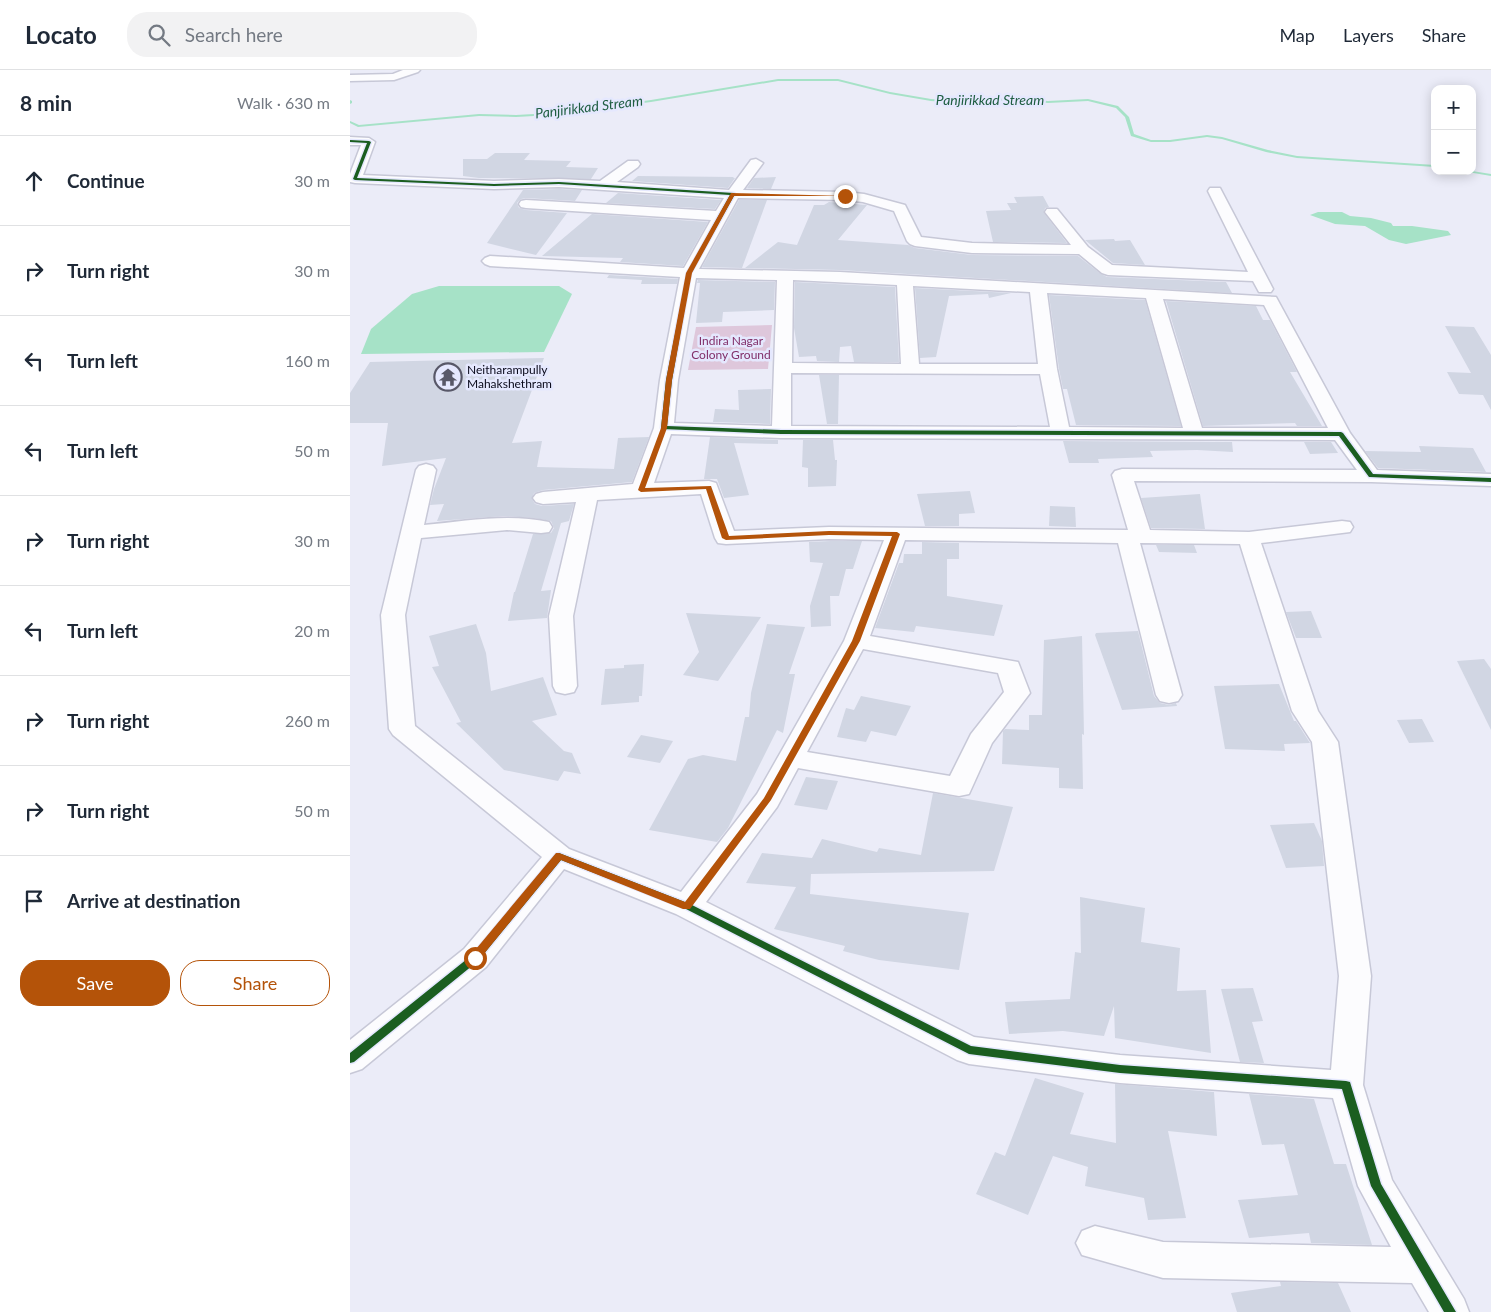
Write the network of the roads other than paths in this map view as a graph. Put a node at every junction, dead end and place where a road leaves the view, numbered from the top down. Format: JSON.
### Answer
{"nodes":[{"id":1,"x":414,"y":70,"type":"edge"},
{"id":2,"x":350,"y":78,"type":"edge"},
{"id":3,"x":350,"y":141,"type":"edge"},
{"id":4,"x":756,"y":163,"type":"dead end"},
{"id":5,"x":633,"y":164,"type":"dead end"},
{"id":6,"x":603,"y":186,"type":"junction"},
{"id":7,"x":1215,"y":191,"type":"dead end"},
{"id":8,"x":733,"y":194,"type":"junction"},
{"id":9,"x":526,"y":204,"type":"dead end"},
{"id":10,"x":1052,"y":212,"type":"dead end"},
{"id":11,"x":721,"y":216,"type":"junction"},
{"id":12,"x":1083,"y":250,"type":"junction"},
{"id":13,"x":490,"y":261,"type":"dead end"},
{"id":14,"x":689,"y":273,"type":"junction"},
{"id":15,"x":784,"y":276,"type":"junction"},
{"id":16,"x":1259,"y":277,"type":"junction"},
{"id":17,"x":905,"y":281,"type":"junction"},
{"id":18,"x":1038,"y":288,"type":"junction"},
{"id":19,"x":1153,"y":294,"type":"junction"},
{"id":20,"x":1270,"y":300,"type":"junction"},
{"id":21,"x":783,"y":368,"type":"junction"},
{"id":22,"x":910,"y":368,"type":"junction"},
{"id":23,"x":1048,"y":369,"type":"junction"},
{"id":24,"x":664,"y":428,"type":"junction"},
{"id":25,"x":782,"y":432,"type":"junction"},
{"id":26,"x":1061,"y":433,"type":"junction"},
{"id":27,"x":1194,"y":433,"type":"junction"},
{"id":28,"x":1341,"y":434,"type":"junction"},
{"id":29,"x":426,"y":470,"type":"dead end"},
{"id":30,"x":1371,"y":476,"type":"junction"},
{"id":31,"x":1491,"y":480,"type":"edge"},
{"id":32,"x":641,"y":490,"type":"junction"},
{"id":33,"x":588,"y":494,"type":"junction"},
{"id":34,"x":543,"y":498,"type":"dead end"},
{"id":35,"x":541,"y":527,"type":"dead end"},
{"id":36,"x":1342,"y":527,"type":"dead end"},
{"id":37,"x":413,"y":532,"type":"junction"},
{"id":38,"x":897,"y":534,"type":"junction"},
{"id":39,"x":1134,"y":537,"type":"junction"},
{"id":40,"x":1249,"y":538,"type":"junction"},
{"id":41,"x":856,"y":641,"type":"junction"},
{"id":42,"x":566,"y":686,"type":"dead end"},
{"id":43,"x":1169,"y":695,"type":"dead end"},
{"id":44,"x":791,"y":758,"type":"junction"},
{"id":45,"x":559,"y":856,"type":"junction"},
{"id":46,"x":687,"y":906,"type":"junction"},
{"id":47,"x":350,"y":1059,"type":"edge"},
{"id":48,"x":1346,"y":1085,"type":"junction"},
{"id":49,"x":1094,"y":1243,"type":"dead end"},
{"id":50,"x":1422,"y":1265,"type":"junction"},
{"id":51,"x":1450,"y":1312,"type":"edge"}],
"edges":[{"from":1,"to":2,"type":"street"},
{"from":3,"to":6,"type":"street"},
{"from":4,"to":8,"type":"street"},
{"from":5,"to":6,"type":"street"},
{"from":6,"to":8,"type":"street"},
{"from":7,"to":16,"type":"street"},
{"from":8,"to":11,"type":"street"},
{"from":8,"to":12,"type":"street"},
{"from":9,"to":11,"type":"street"},
{"from":10,"to":12,"type":"street"},
{"from":11,"to":14,"type":"street"},
{"from":12,"to":16,"type":"street"},
{"from":13,"to":14,"type":"street"},
{"from":14,"to":15,"type":"street"},
{"from":14,"to":24,"type":"street"},
{"from":15,"to":17,"type":"street"},
{"from":15,"to":21,"type":"street"},
{"from":16,"to":20,"type":"street"},
{"from":17,"to":18,"type":"street"},
{"from":17,"to":22,"type":"street"},
{"from":18,"to":19,"type":"street"},
{"from":18,"to":23,"type":"street"},
{"from":19,"to":20,"type":"street"},
{"from":19,"to":27,"type":"street"},
{"from":20,"to":28,"type":"street"},
{"from":21,"to":22,"type":"street"},
{"from":21,"to":25,"type":"street"},
{"from":22,"to":23,"type":"street"},
{"from":23,"to":26,"type":"street"},
{"from":24,"to":25,"type":"street"},
{"from":24,"to":32,"type":"street"},
{"from":25,"to":26,"type":"street"},
{"from":26,"to":27,"type":"street"},
{"from":27,"to":28,"type":"street"},
{"from":28,"to":30,"type":"street"},
{"from":29,"to":37,"type":"street"},
{"from":30,"to":31,"type":"street"},
{"from":30,"to":39,"type":"street"},
{"from":32,"to":33,"type":"street"},
{"from":32,"to":38,"type":"street"},
{"from":33,"to":34,"type":"street"},
{"from":33,"to":42,"type":"street"},
{"from":35,"to":37,"type":"street"},
{"from":36,"to":40,"type":"street"},
{"from":37,"to":45,"type":"street"},
{"from":38,"to":39,"type":"street"},
{"from":38,"to":41,"type":"street"},
{"from":39,"to":40,"type":"street"},
{"from":39,"to":43,"type":"street"},
{"from":40,"to":48,"type":"street"},
{"from":41,"to":44,"type":"street"},
{"from":41,"to":44,"type":"street"},
{"from":44,"to":46,"type":"street"},
{"from":45,"to":46,"type":"street"},
{"from":45,"to":47,"type":"street"},
{"from":46,"to":48,"type":"street"},
{"from":48,"to":50,"type":"street"},
{"from":49,"to":50,"type":"street"},
{"from":50,"to":51,"type":"street"}]}
